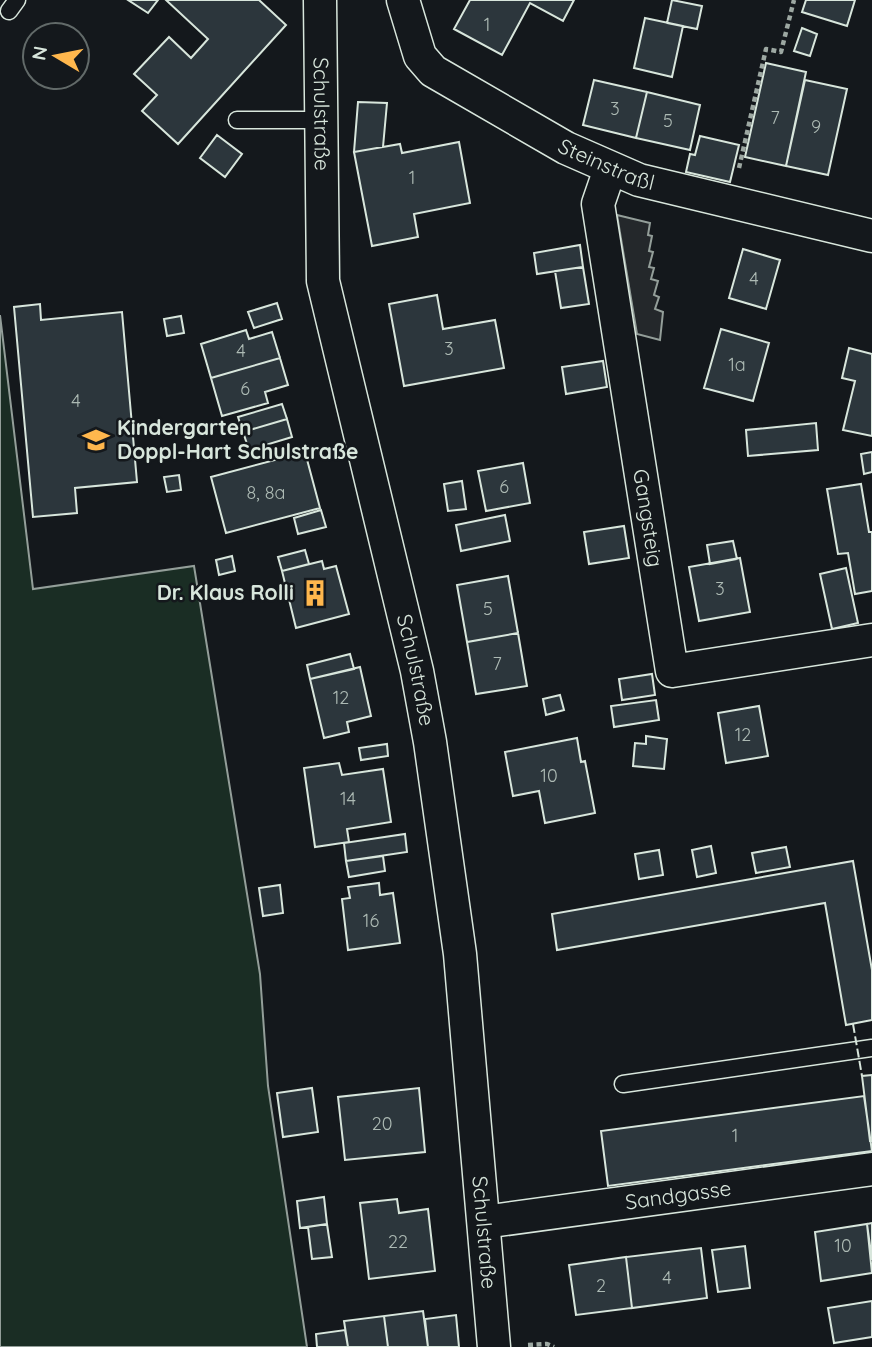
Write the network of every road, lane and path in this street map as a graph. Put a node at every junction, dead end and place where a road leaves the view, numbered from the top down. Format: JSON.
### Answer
{"nodes":[{"id":1,"x":320,"y":0,"type":"edge"},
{"id":2,"x":403,"y":0,"type":"edge"},
{"id":3,"x":794,"y":0,"type":"edge"},
{"id":4,"x":237,"y":120,"type":"dead end"},
{"id":5,"x":320,"y":120,"type":"junction"},
{"id":6,"x":610,"y":169,"type":"junction"},
{"id":7,"x":730,"y":203,"type":"junction"},
{"id":8,"x":872,"y":236,"type":"edge"},
{"id":9,"x":872,"y":640,"type":"edge"},
{"id":10,"x":872,"y":1048,"type":"edge"},
{"id":11,"x":623,"y":1084,"type":"dead end"},
{"id":12,"x":872,"y":1169,"type":"edge"},
{"id":13,"x":484,"y":1222,"type":"junction"},
{"id":14,"x":547,"y":1344,"type":"dead end"},
{"id":15,"x":494,"y":1347,"type":"edge"},
{"id":16,"x":554,"y":1347,"type":"edge"}],
"edges":[{"from":1,"to":5,"type":"street","name":"Schulstraße"},
{"from":2,"to":6,"type":"street","name":"Steinstraßl"},
{"from":3,"to":7,"type":"path"},
{"from":4,"to":5,"type":"lane"},
{"from":5,"to":13,"type":"street","name":"Schulstraße"},
{"from":6,"to":7,"type":"street","name":"Steinstraßl"},
{"from":6,"to":9,"type":"street","name":"Gangsteig"},
{"from":7,"to":8,"type":"street","name":"Steinstraßl"},
{"from":10,"to":11,"type":"lane"},
{"from":12,"to":13,"type":"street","name":"Sandgasse"},
{"from":13,"to":15,"type":"street","name":"Schulstraße"},
{"from":14,"to":16,"type":"path"}]}
